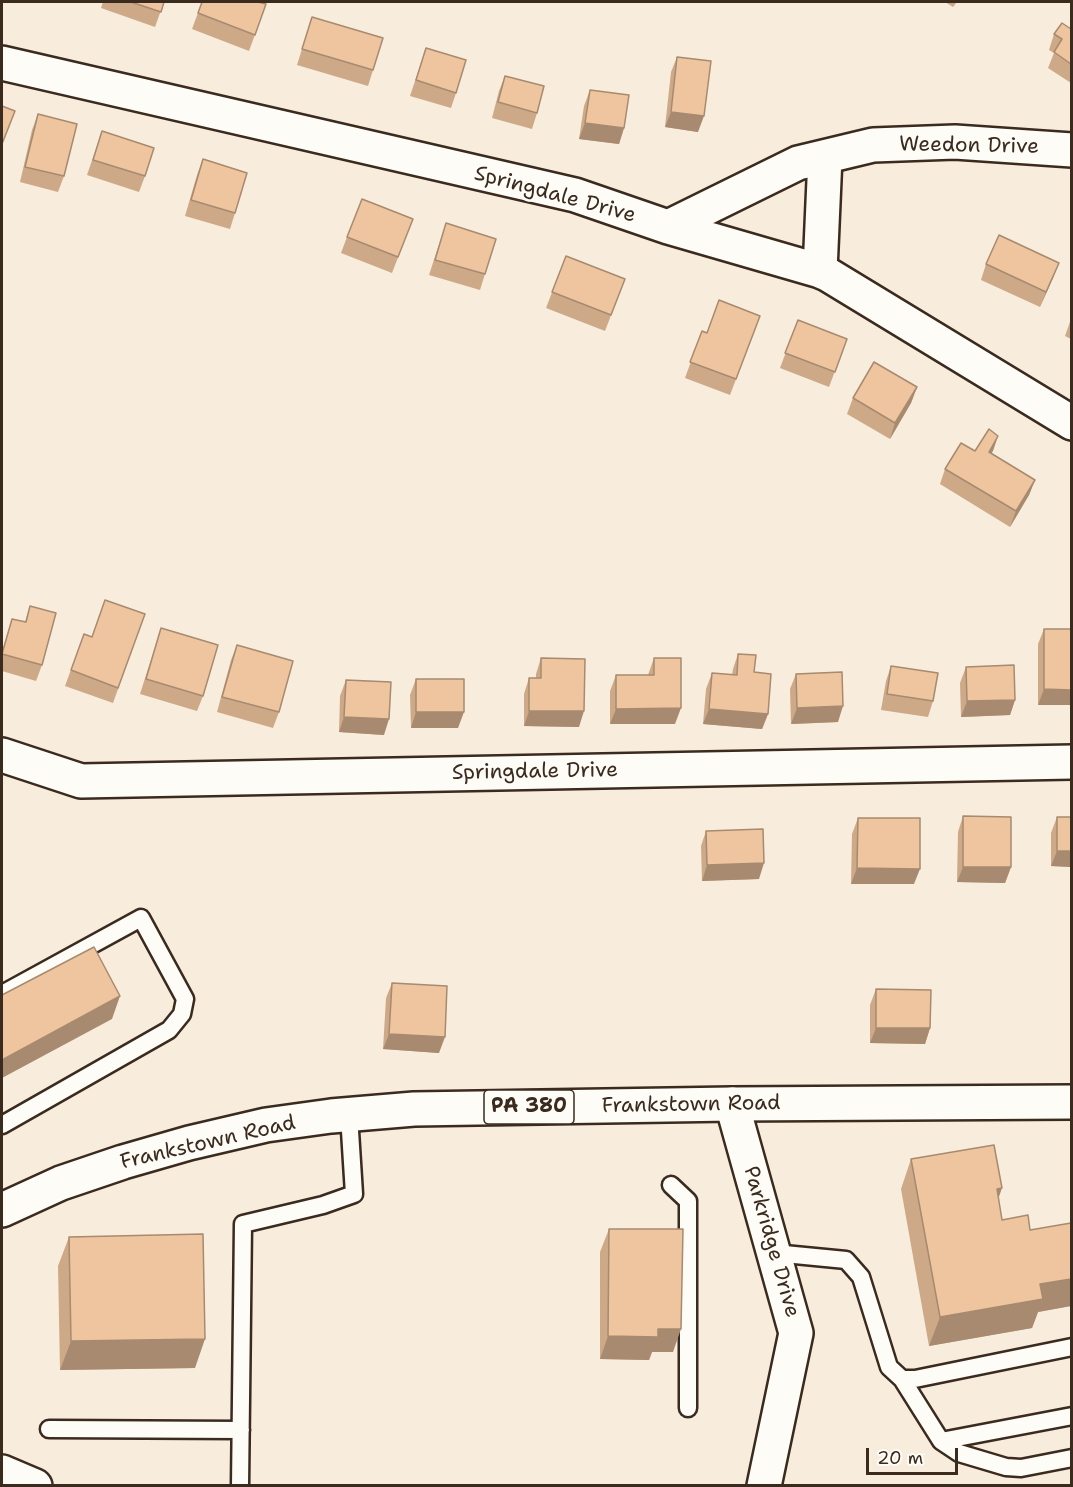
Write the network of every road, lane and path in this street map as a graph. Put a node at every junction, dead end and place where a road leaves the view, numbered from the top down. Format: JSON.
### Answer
{"nodes":[{"id":1,"x":2,"y":63,"type":"edge"},
{"id":2,"x":1071,"y":150,"type":"edge"},
{"id":3,"x":825,"y":157,"type":"junction"},
{"id":4,"x":668,"y":226,"type":"junction"},
{"id":5,"x":820,"y":271,"type":"junction"},
{"id":6,"x":1071,"y":423,"type":"edge"},
{"id":7,"x":2,"y":755,"type":"edge"},
{"id":8,"x":1071,"y":762,"type":"edge"},
{"id":9,"x":2,"y":994,"type":"edge"},
{"id":10,"x":1071,"y":1102,"type":"edge"},
{"id":11,"x":732,"y":1104,"type":"junction"},
{"id":12,"x":349,"y":1115,"type":"junction"},
{"id":13,"x":2,"y":1125,"type":"edge"},
{"id":14,"x":671,"y":1185,"type":"dead end"},
{"id":15,"x":2,"y":1210,"type":"edge"},
{"id":16,"x":774,"y":1253,"type":"junction"},
{"id":17,"x":1071,"y":1347,"type":"edge"},
{"id":18,"x":903,"y":1379,"type":"junction"},
{"id":19,"x":687,"y":1408,"type":"dead end"},
{"id":20,"x":1071,"y":1416,"type":"edge"},
{"id":21,"x":50,"y":1429,"type":"dead end"},
{"id":22,"x":241,"y":1431,"type":"junction"},
{"id":23,"x":941,"y":1441,"type":"junction"},
{"id":24,"x":1071,"y":1458,"type":"edge"},
{"id":25,"x":2,"y":1472,"type":"edge"},
{"id":26,"x":35,"y":1485,"type":"edge"},
{"id":27,"x":240,"y":1485,"type":"edge"},
{"id":28,"x":764,"y":1485,"type":"edge"}],
"edges":[{"from":1,"to":4,"type":"street","name":"Springdale Drive"},
{"from":2,"to":3,"type":"street","name":"Weedon Drive"},
{"from":3,"to":4,"type":"street","name":"Weedon Drive"},
{"from":3,"to":5,"type":"street"},
{"from":4,"to":5,"type":"street","name":"Springdale Drive"},
{"from":5,"to":6,"type":"street","name":"Springdale Drive"},
{"from":7,"to":8,"type":"street","name":"Springdale Drive"},
{"from":9,"to":13,"type":"lane"},
{"from":10,"to":11,"type":"street","name":"Frankstown Road","number":"PA 380"},
{"from":11,"to":12,"type":"street","name":"Frankstown Road","number":"PA 380"},
{"from":11,"to":16,"type":"street","name":"Parkridge Drive"},
{"from":12,"to":15,"type":"street","name":"Frankstown Road","number":"PA 380"},
{"from":12,"to":22,"type":"lane"},
{"from":14,"to":19,"type":"lane"},
{"from":16,"to":18,"type":"lane"},
{"from":16,"to":28,"type":"street","name":"Parkridge Drive"},
{"from":17,"to":18,"type":"lane"},
{"from":18,"to":23,"type":"lane"},
{"from":20,"to":23,"type":"lane"},
{"from":21,"to":22,"type":"lane"},
{"from":22,"to":27,"type":"lane"},
{"from":23,"to":24,"type":"lane"},
{"from":25,"to":26,"type":"street"}]}
